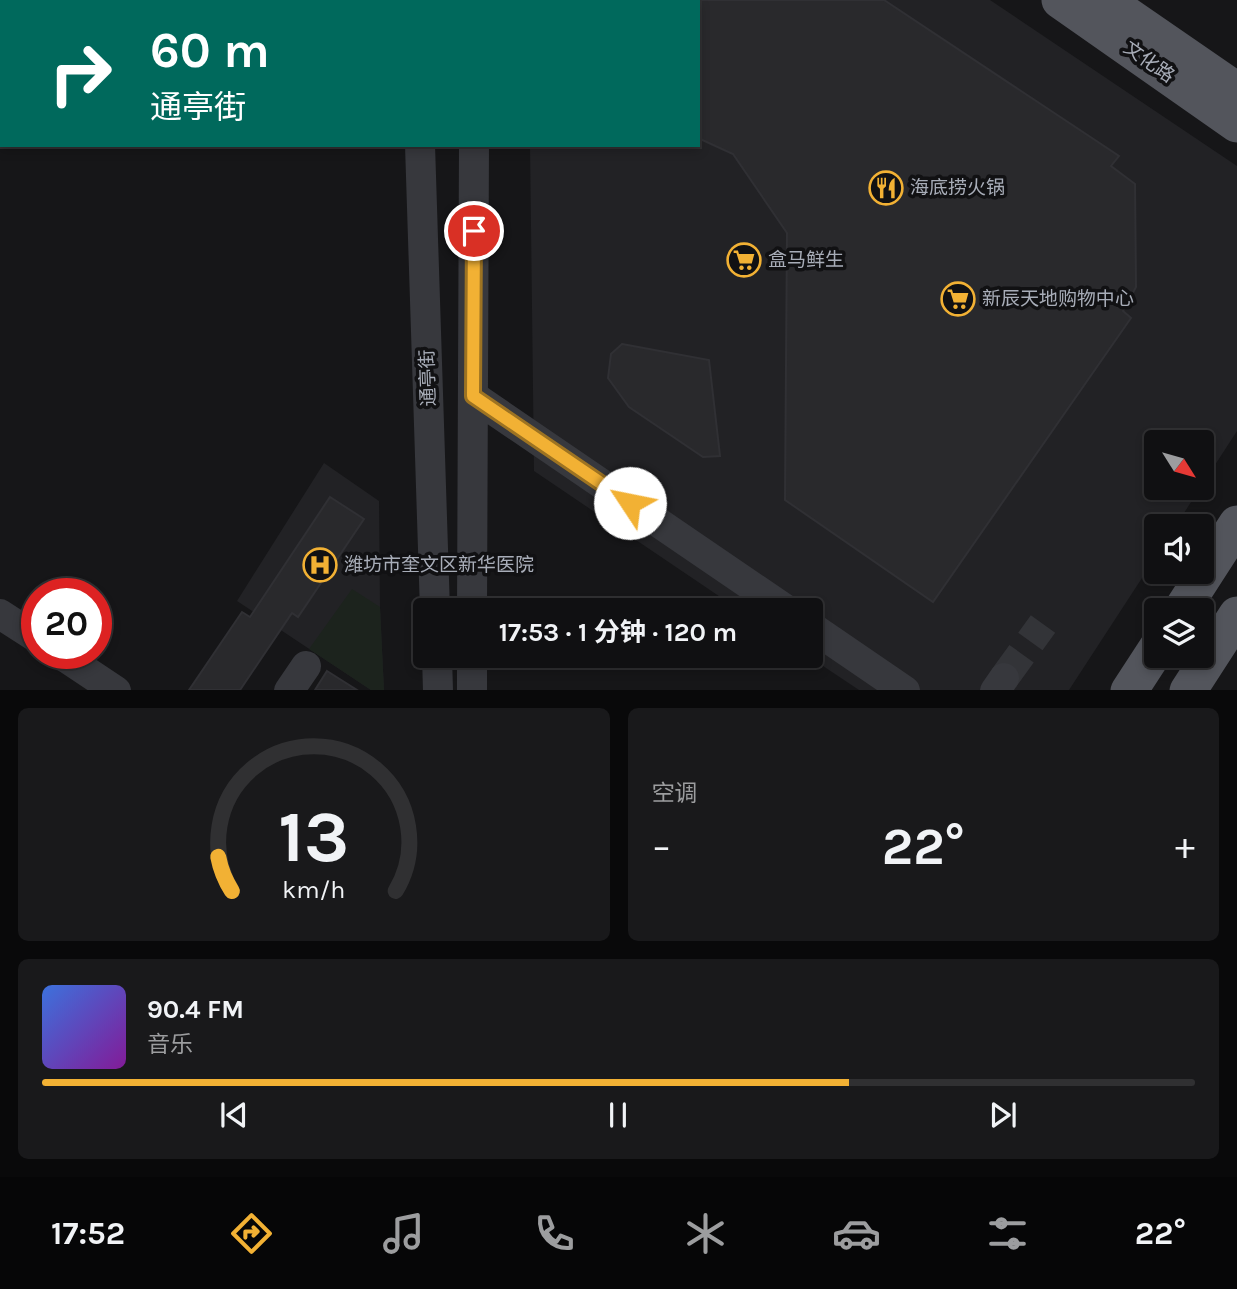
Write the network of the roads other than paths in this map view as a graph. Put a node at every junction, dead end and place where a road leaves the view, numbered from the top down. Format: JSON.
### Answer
{"nodes":[{"id":1,"x":1060,"y":0,"type":"edge"},
{"id":2,"x":1105,"y":0,"type":"edge"},
{"id":3,"x":1237,"y":91,"type":"edge"},
{"id":4,"x":1237,"y":124,"type":"edge"},
{"id":5,"x":420,"y":147,"type":"edge"},
{"id":6,"x":474,"y":147,"type":"edge"},
{"id":7,"x":473,"y":396,"type":"junction"},
{"id":8,"x":1237,"y":524,"type":"edge"},
{"id":9,"x":435,"y":598,"type":"edge"},
{"id":10,"x":472,"y":598,"type":"edge"},
{"id":11,"x":769,"y":598,"type":"edge"},
{"id":12,"x":1189,"y":598,"type":"edge"},
{"id":13,"x":0,"y":614,"type":"edge"},
{"id":14,"x":1237,"y":615,"type":"edge"},
{"id":15,"x":21,"y":628,"type":"edge"},
{"id":16,"x":823,"y":635,"type":"edge"},
{"id":17,"x":306,"y":666,"type":"dead end"},
{"id":18,"x":437,"y":668,"type":"edge"},
{"id":19,"x":472,"y":668,"type":"edge"},
{"id":20,"x":1144,"y":668,"type":"edge"},
{"id":21,"x":83,"y":669,"type":"edge"},
{"id":22,"x":114,"y":690,"type":"edge"},
{"id":23,"x":290,"y":690,"type":"edge"},
{"id":24,"x":438,"y":690,"type":"edge"},
{"id":25,"x":472,"y":690,"type":"edge"},
{"id":26,"x":904,"y":690,"type":"edge"},
{"id":27,"x":1130,"y":690,"type":"edge"},
{"id":28,"x":1189,"y":690,"type":"edge"}],
"edges":[{"from":1,"to":4,"type":"main road","name":"文化路"},
{"from":2,"to":3,"type":"main road","name":"文化路"},
{"from":5,"to":9,"type":"street","name":"通亭街"},
{"from":6,"to":7,"type":"street"},
{"from":7,"to":10,"type":"street"},
{"from":7,"to":11,"type":"street"},
{"from":8,"to":12,"type":"main road"},
{"from":13,"to":15,"type":"street"},
{"from":14,"to":28,"type":"main road"},
{"from":16,"to":26,"type":"street"},
{"from":17,"to":23,"type":"street"},
{"from":18,"to":24,"type":"street"},
{"from":19,"to":25,"type":"street"},
{"from":20,"to":27,"type":"main road"},
{"from":21,"to":22,"type":"street"}]}
